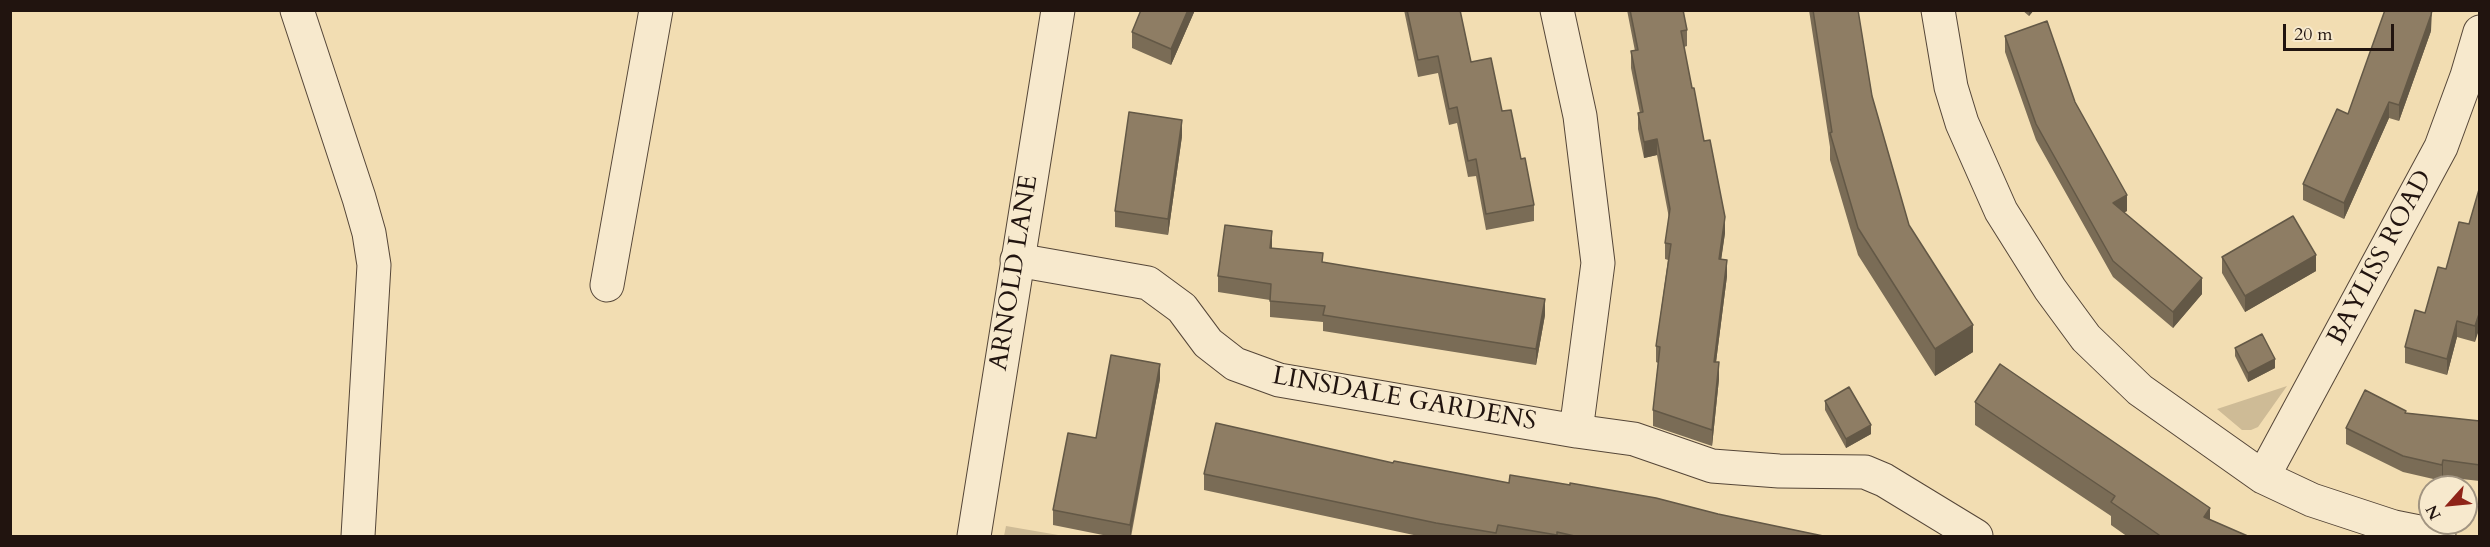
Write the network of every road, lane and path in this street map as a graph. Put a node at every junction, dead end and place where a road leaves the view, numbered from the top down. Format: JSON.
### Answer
{"nodes":[{"id":1,"x":297,"y":10,"type":"edge"},
{"id":2,"x":656,"y":10,"type":"edge"},
{"id":3,"x":1058,"y":10,"type":"edge"},
{"id":4,"x":1557,"y":10,"type":"edge"},
{"id":5,"x":1938,"y":10,"type":"edge"},
{"id":6,"x":2480,"y":32,"type":"edge"},
{"id":7,"x":1017,"y":260,"type":"junction"},
{"id":8,"x":606,"y":285,"type":"dead end"},
{"id":9,"x":1576,"y":431,"type":"junction"},
{"id":10,"x":2263,"y":477,"type":"junction"},
{"id":11,"x":358,"y":537,"type":"edge"},
{"id":12,"x":974,"y":537,"type":"edge"},
{"id":13,"x":1976,"y":537,"type":"edge"},
{"id":14,"x":2439,"y":537,"type":"edge"}],
"edges":[{"from":1,"to":11,"type":"street"},
{"from":2,"to":8,"type":"street"},
{"from":3,"to":7,"type":"street","name":"ARNOLD LANE"},
{"from":4,"to":9,"type":"street"},
{"from":5,"to":10,"type":"street"},
{"from":6,"to":10,"type":"street","name":"BAYLISS ROAD"},
{"from":7,"to":9,"type":"street","name":"LINSDALE GARDENS"},
{"from":7,"to":12,"type":"street","name":"ARNOLD LANE"},
{"from":9,"to":13,"type":"street","name":"LINSDALE GARDENS"},
{"from":10,"to":14,"type":"street"}]}
